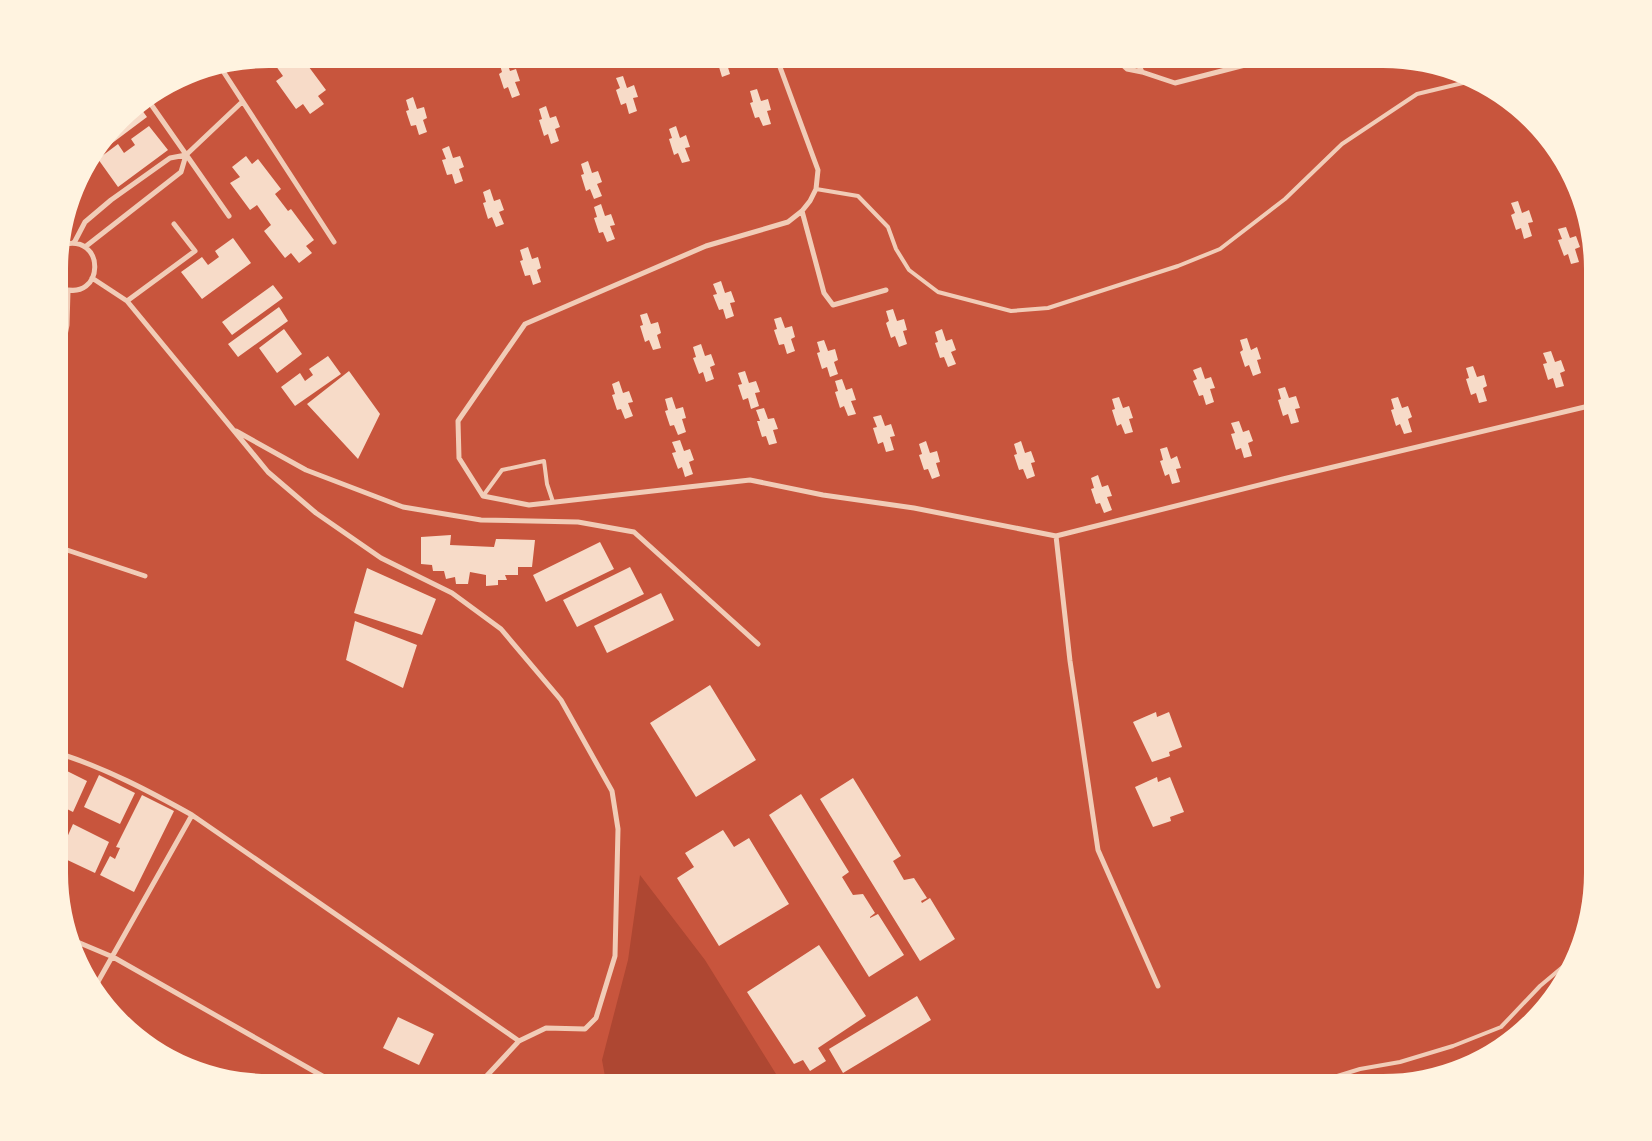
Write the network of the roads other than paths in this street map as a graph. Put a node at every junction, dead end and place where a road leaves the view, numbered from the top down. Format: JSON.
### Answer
{"nodes":[{"id":1,"x":780,"y":68,"type":"edge"},
{"id":2,"x":1125,"y":68,"type":"edge"},
{"id":3,"x":1140,"y":68,"type":"edge"},
{"id":4,"x":1233,"y":68,"type":"edge"},
{"id":5,"x":224,"y":72,"type":"edge"},
{"id":6,"x":1142,"y":72,"type":"junction"},
{"id":7,"x":1461,"y":83,"type":"edge"},
{"id":8,"x":242,"y":102,"type":"junction"},
{"id":9,"x":151,"y":105,"type":"edge"},
{"id":10,"x":186,"y":156,"type":"junction"},
{"id":11,"x":816,"y":189,"type":"junction"},
{"id":12,"x":802,"y":211,"type":"junction"},
{"id":13,"x":229,"y":216,"type":"dead end"},
{"id":14,"x":174,"y":224,"type":"dead end"},
{"id":15,"x":334,"y":242,"type":"dead end"},
{"id":16,"x":71,"y":243,"type":"joint"},
{"id":17,"x":85,"y":247,"type":"junction"},
{"id":18,"x":92,"y":278,"type":"junction"},
{"id":19,"x":886,"y":290,"type":"dead end"},
{"id":20,"x":68,"y":291,"type":"edge"},
{"id":21,"x":127,"y":301,"type":"junction"},
{"id":22,"x":1584,"y":407,"type":"edge"},
{"id":23,"x":233,"y":430,"type":"junction"},
{"id":24,"x":483,"y":496,"type":"junction"},
{"id":25,"x":553,"y":502,"type":"junction"},
{"id":26,"x":1056,"y":536,"type":"junction"},
{"id":27,"x":68,"y":551,"type":"edge"},
{"id":28,"x":145,"y":576,"type":"dead end"},
{"id":29,"x":758,"y":644,"type":"dead end"},
{"id":30,"x":68,"y":757,"type":"edge"},
{"id":31,"x":192,"y":815,"type":"junction"},
{"id":32,"x":81,"y":943,"type":"edge"},
{"id":33,"x":113,"y":957,"type":"junction"},
{"id":34,"x":1560,"y":969,"type":"edge"},
{"id":35,"x":98,"y":980,"type":"edge"},
{"id":36,"x":1158,"y":986,"type":"dead end"},
{"id":37,"x":519,"y":1041,"type":"junction"},
{"id":38,"x":319,"y":1074,"type":"edge"},
{"id":39,"x":489,"y":1074,"type":"edge"},
{"id":40,"x":1346,"y":1074,"type":"edge"}],
"edges":[{"from":1,"to":11,"type":"street"},
{"from":2,"to":6,"type":"street"},
{"from":3,"to":6,"type":"street"},
{"from":4,"to":6,"type":"street"},
{"from":5,"to":8,"type":"street"},
{"from":7,"to":11,"type":"lane"},
{"from":8,"to":10,"type":"street"},
{"from":8,"to":15,"type":"street"},
{"from":9,"to":10,"type":"street"},
{"from":10,"to":13,"type":"street"},
{"from":10,"to":16,"type":"street"},
{"from":10,"to":17,"type":"street"},
{"from":11,"to":12,"type":"street"},
{"from":12,"to":19,"type":"street"},
{"from":12,"to":24,"type":"street"},
{"from":14,"to":21,"type":"street"},
{"from":16,"to":17,"type":"street"},
{"from":17,"to":18,"type":"street"},
{"from":18,"to":20,"type":"street"},
{"from":18,"to":21,"type":"street"},
{"from":21,"to":23,"type":"street"},
{"from":22,"to":26,"type":"street"},
{"from":23,"to":29,"type":"street"},
{"from":23,"to":37,"type":"street"},
{"from":24,"to":25,"type":"street"},
{"from":24,"to":25,"type":"lane"},
{"from":25,"to":26,"type":"street"},
{"from":26,"to":36,"type":"street"},
{"from":27,"to":28,"type":"street"},
{"from":30,"to":31,"type":"street"},
{"from":31,"to":33,"type":"street"},
{"from":31,"to":37,"type":"street"},
{"from":32,"to":33,"type":"street"},
{"from":33,"to":35,"type":"street"},
{"from":33,"to":38,"type":"street"},
{"from":34,"to":40,"type":"lane"},
{"from":37,"to":39,"type":"street"}]}
